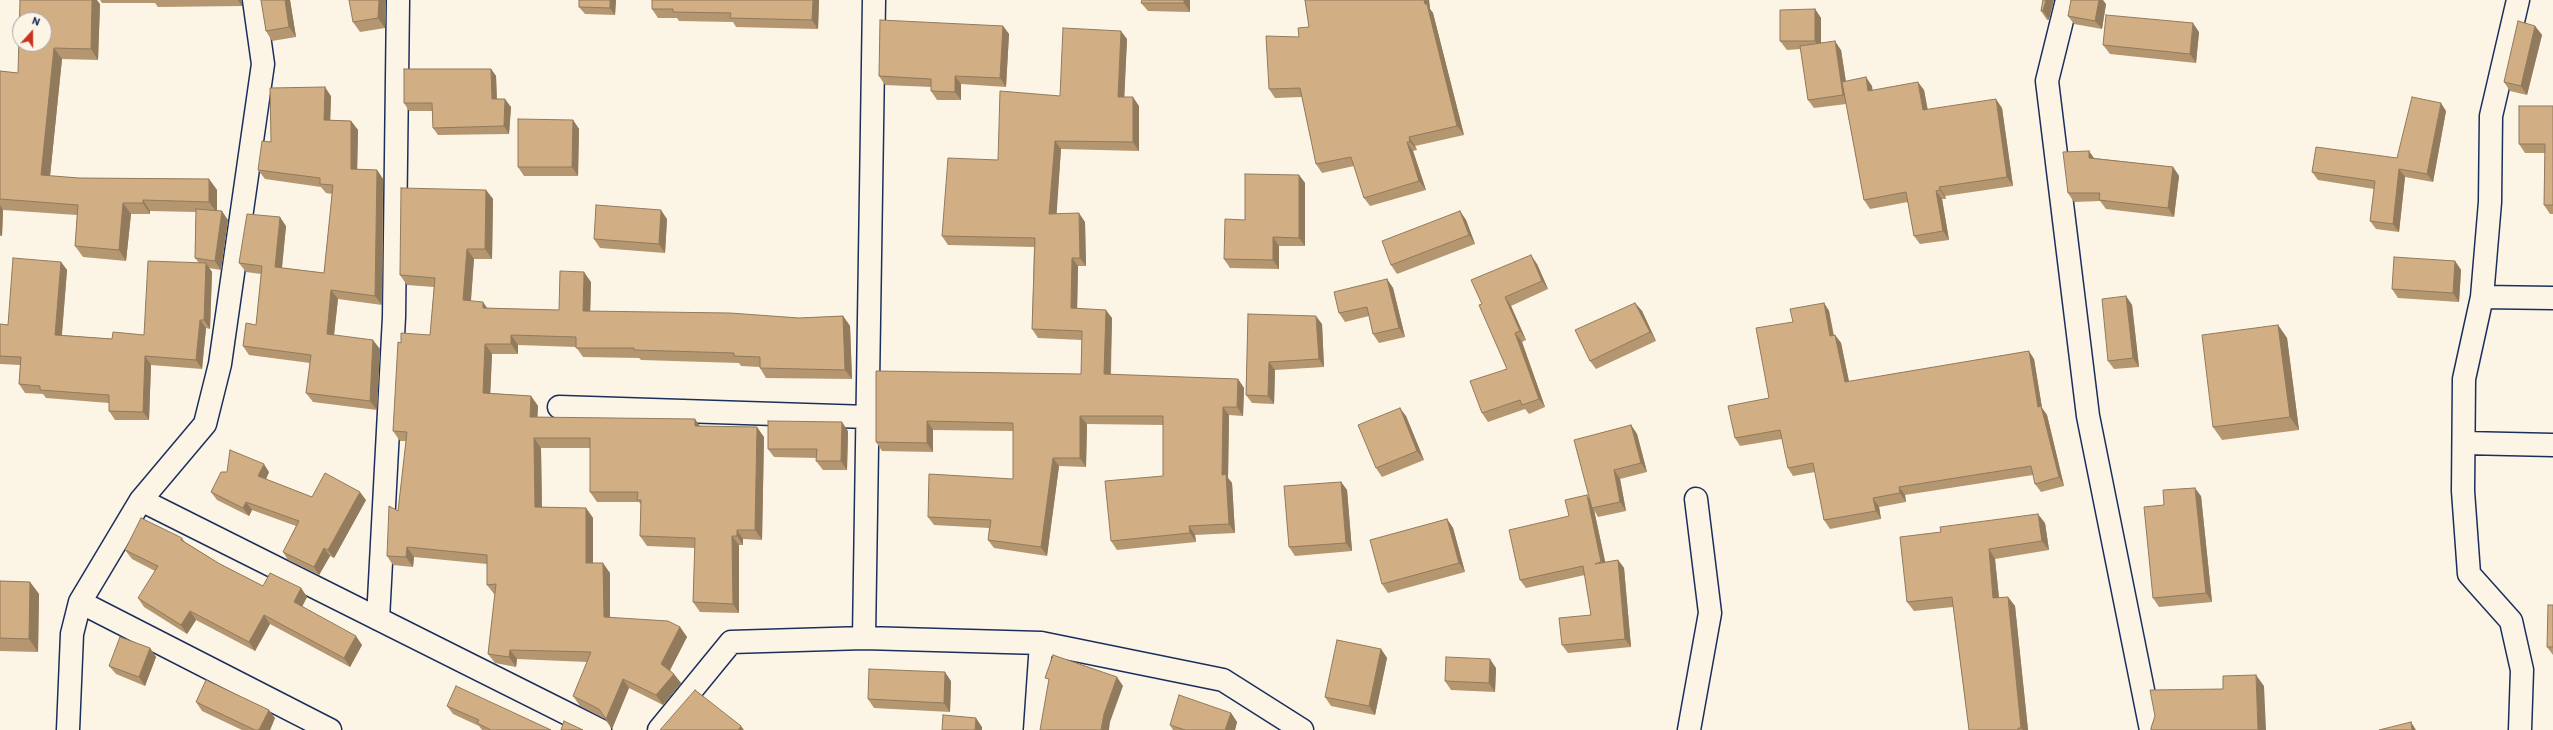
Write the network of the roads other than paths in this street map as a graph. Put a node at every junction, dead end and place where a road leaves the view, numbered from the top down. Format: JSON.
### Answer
{"nodes":[{"id":1,"x":254,"y":0,"type":"edge"},
{"id":2,"x":398,"y":0,"type":"edge"},
{"id":3,"x":874,"y":0,"type":"edge"},
{"id":4,"x":2066,"y":0,"type":"edge"},
{"id":5,"x":2518,"y":0,"type":"edge"},
{"id":6,"x":2482,"y":297,"type":"junction"},
{"id":7,"x":2553,"y":298,"type":"edge"},
{"id":8,"x":559,"y":407,"type":"dead end"},
{"id":9,"x":868,"y":417,"type":"junction"},
{"id":10,"x":2464,"y":443,"type":"junction"},
{"id":11,"x":2553,"y":444,"type":"edge"},
{"id":12,"x":1696,"y":499,"type":"dead end"},
{"id":13,"x":141,"y":500,"type":"junction"},
{"id":14,"x":80,"y":602,"type":"junction"},
{"id":15,"x":378,"y":619,"type":"junction"},
{"id":16,"x":864,"y":638,"type":"junction"},
{"id":17,"x":1041,"y":643,"type":"junction"},
{"id":18,"x":68,"y":730,"type":"edge"},
{"id":19,"x":330,"y":730,"type":"edge"},
{"id":20,"x":600,"y":730,"type":"edge"},
{"id":21,"x":659,"y":730,"type":"edge"},
{"id":22,"x":1035,"y":730,"type":"edge"},
{"id":23,"x":1302,"y":730,"type":"edge"},
{"id":24,"x":1689,"y":730,"type":"edge"},
{"id":25,"x":2151,"y":730,"type":"edge"},
{"id":26,"x":2520,"y":730,"type":"edge"}],
"edges":[{"from":1,"to":13,"type":"street"},
{"from":2,"to":15,"type":"street"},
{"from":3,"to":9,"type":"street"},
{"from":4,"to":25,"type":"street"},
{"from":5,"to":6,"type":"street"},
{"from":6,"to":7,"type":"street"},
{"from":6,"to":10,"type":"street"},
{"from":8,"to":9,"type":"street"},
{"from":9,"to":16,"type":"street"},
{"from":10,"to":11,"type":"street"},
{"from":10,"to":26,"type":"street"},
{"from":12,"to":24,"type":"street"},
{"from":13,"to":14,"type":"street"},
{"from":13,"to":15,"type":"street"},
{"from":14,"to":18,"type":"street"},
{"from":14,"to":19,"type":"street"},
{"from":15,"to":20,"type":"street"},
{"from":16,"to":17,"type":"street"},
{"from":16,"to":21,"type":"street"},
{"from":17,"to":22,"type":"street"},
{"from":17,"to":23,"type":"street"}]}
